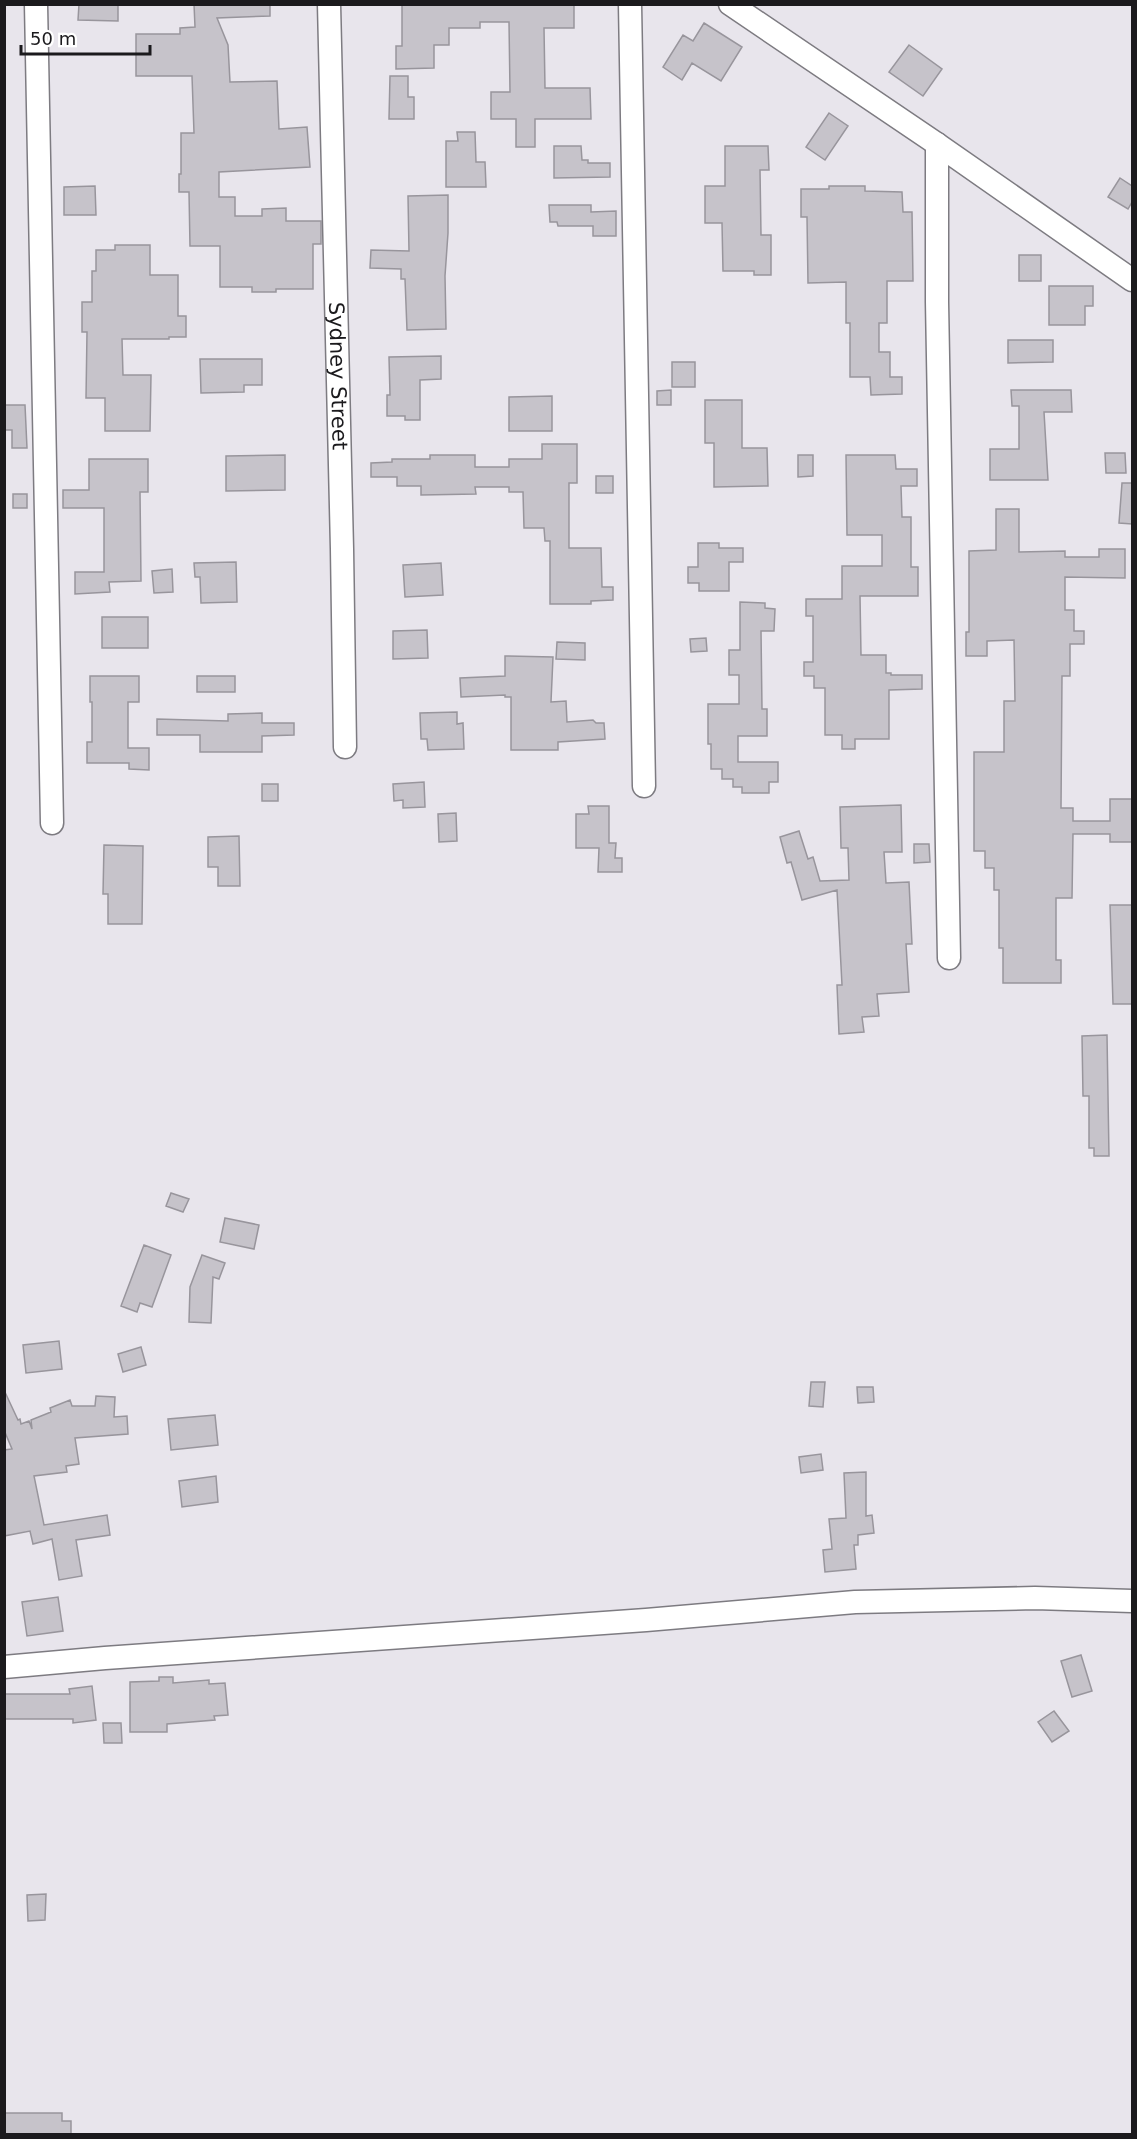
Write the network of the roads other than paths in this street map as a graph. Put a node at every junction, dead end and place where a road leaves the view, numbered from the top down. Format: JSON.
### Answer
{"nodes":[{"id":1,"x":36,"y":4,"type":"edge"},
{"id":2,"x":329,"y":4,"type":"edge"},
{"id":3,"x":630,"y":4,"type":"edge"},
{"id":4,"x":730,"y":4,"type":"edge"},
{"id":5,"x":937,"y":144,"type":"junction"},
{"id":6,"x":1132,"y":280,"type":"edge"},
{"id":7,"x":345,"y":747,"type":"dead end"},
{"id":8,"x":644,"y":786,"type":"dead end"},
{"id":9,"x":52,"y":823,"type":"dead end"},
{"id":10,"x":950,"y":958,"type":"dead end"},
{"id":11,"x":1132,"y":1601,"type":"edge"},
{"id":12,"x":4,"y":1667,"type":"edge"}],
"edges":[{"from":1,"to":9,"type":"street"},
{"from":2,"to":7,"type":"street","name":"Sydney Street"},
{"from":3,"to":8,"type":"street"},
{"from":4,"to":5,"type":"street"},
{"from":5,"to":6,"type":"street"},
{"from":5,"to":10,"type":"street"},
{"from":11,"to":12,"type":"street"}]}
